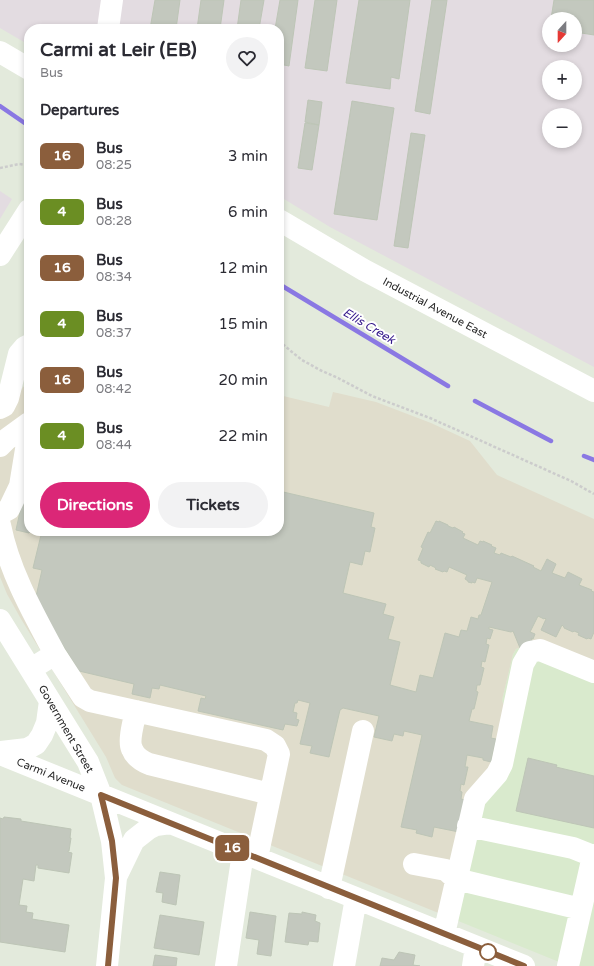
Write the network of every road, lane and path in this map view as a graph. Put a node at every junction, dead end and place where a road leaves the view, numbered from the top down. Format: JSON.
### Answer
{"nodes":[{"id":1,"x":112,"y":0,"type":"edge"},
{"id":2,"x":109,"y":24,"type":"edge"},
{"id":3,"x":0,"y":52,"type":"edge"},
{"id":4,"x":24,"y":67,"type":"edge"},
{"id":5,"x":24,"y":165,"type":"edge"},
{"id":6,"x":0,"y":168,"type":"edge"},
{"id":7,"x":24,"y":218,"type":"edge"},
{"id":8,"x":284,"y":223,"type":"edge"},
{"id":9,"x":0,"y":255,"type":"edge"},
{"id":10,"x":284,"y":345,"type":"edge"},
{"id":11,"x":24,"y":347,"type":"edge"},
{"id":12,"x":593,"y":386,"type":"edge"},
{"id":13,"x":0,"y":408,"type":"edge"},
{"id":14,"x":24,"y":427,"type":"edge"},
{"id":15,"x":0,"y":446,"type":"edge"},
{"id":16,"x":24,"y":462,"type":"edge"},
{"id":17,"x":594,"y":494,"type":"edge"},
{"id":18,"x":0,"y":514,"type":"edge"},
{"id":19,"x":0,"y":525,"type":"edge"},
{"id":20,"x":0,"y":620,"type":"edge"},
{"id":21,"x":55,"y":654,"type":"junction"},
{"id":22,"x":30,"y":669,"type":"junction"},
{"id":23,"x":594,"y":672,"type":"edge"},
{"id":24,"x":50,"y":701,"type":"junction"},
{"id":25,"x":136,"y":711,"type":"junction"},
{"id":26,"x":363,"y":731,"type":"dead end"},
{"id":27,"x":0,"y":753,"type":"edge"},
{"id":28,"x":270,"y":794,"type":"junction"},
{"id":29,"x":101,"y":795,"type":"junction"},
{"id":30,"x":170,"y":823,"type":"junction"},
{"id":31,"x":468,"y":826,"type":"junction"},
{"id":32,"x":250,"y":855,"type":"junction"},
{"id":33,"x":593,"y":856,"type":"edge"},
{"id":34,"x":414,"y":864,"type":"dead end"},
{"id":35,"x":116,"y":878,"type":"junction"},
{"id":36,"x":456,"y":880,"type":"junction"},
{"id":37,"x":329,"y":888,"type":"junction"},
{"id":38,"x":356,"y":898,"type":"junction"},
{"id":39,"x":581,"y":909,"type":"junction"},
{"id":40,"x":444,"y":934,"type":"junction"},
{"id":41,"x":475,"y":956,"type":"edge"},
{"id":42,"x":108,"y":966,"type":"edge"},
{"id":43,"x":226,"y":966,"type":"edge"},
{"id":44,"x":344,"y":966,"type":"edge"},
{"id":45,"x":524,"y":966,"type":"edge"},
{"id":46,"x":568,"y":966,"type":"edge"}],
"edges":[{"from":1,"to":2,"type":"street"},
{"from":3,"to":4,"type":"street"},
{"from":5,"to":6,"type":"path"},
{"from":7,"to":9,"type":"street"},
{"from":8,"to":12,"type":"street","name":"Industrial Avenue East"},
{"from":10,"to":17,"type":"path"},
{"from":11,"to":13,"type":"street"},
{"from":14,"to":15,"type":"street"},
{"from":16,"to":18,"type":"street"},
{"from":19,"to":21,"type":"street"},
{"from":20,"to":22,"type":"street","name":"Government Street"},
{"from":21,"to":22,"type":"street"},
{"from":21,"to":25,"type":"street"},
{"from":22,"to":24,"type":"street","name":"Government Street"},
{"from":23,"to":31,"type":"street"},
{"from":24,"to":27,"type":"street"},
{"from":24,"to":29,"type":"street","name":"Government Street"},
{"from":25,"to":28,"type":"street"},
{"from":25,"to":28,"type":"street"},
{"from":26,"to":37,"type":"street"},
{"from":27,"to":29,"type":"street","name":"Carmi Avenue"},
{"from":28,"to":32,"type":"street"},
{"from":29,"to":30,"type":"street","name":"Carmi Avenue"},
{"from":29,"to":35,"type":"street","name":"Government Street"},
{"from":30,"to":32,"type":"street","name":"Carmi Avenue"},
{"from":30,"to":35,"type":"street"},
{"from":31,"to":33,"type":"street"},
{"from":31,"to":36,"type":"street"},
{"from":32,"to":37,"type":"street","name":"Carmi Avenue"},
{"from":32,"to":43,"type":"street"},
{"from":33,"to":39,"type":"street"},
{"from":34,"to":36,"type":"street"},
{"from":35,"to":42,"type":"street","name":"Government Street"},
{"from":36,"to":39,"type":"street"},
{"from":36,"to":40,"type":"street"},
{"from":37,"to":38,"type":"street","name":"Carmi Avenue"},
{"from":38,"to":40,"type":"street","name":"Carmi Avenue"},
{"from":38,"to":44,"type":"street"},
{"from":39,"to":46,"type":"street"},
{"from":40,"to":41,"type":"street","name":"Carmi Avenue"},
{"from":41,"to":45,"type":"street","name":"Carmi Avenue"}]}
